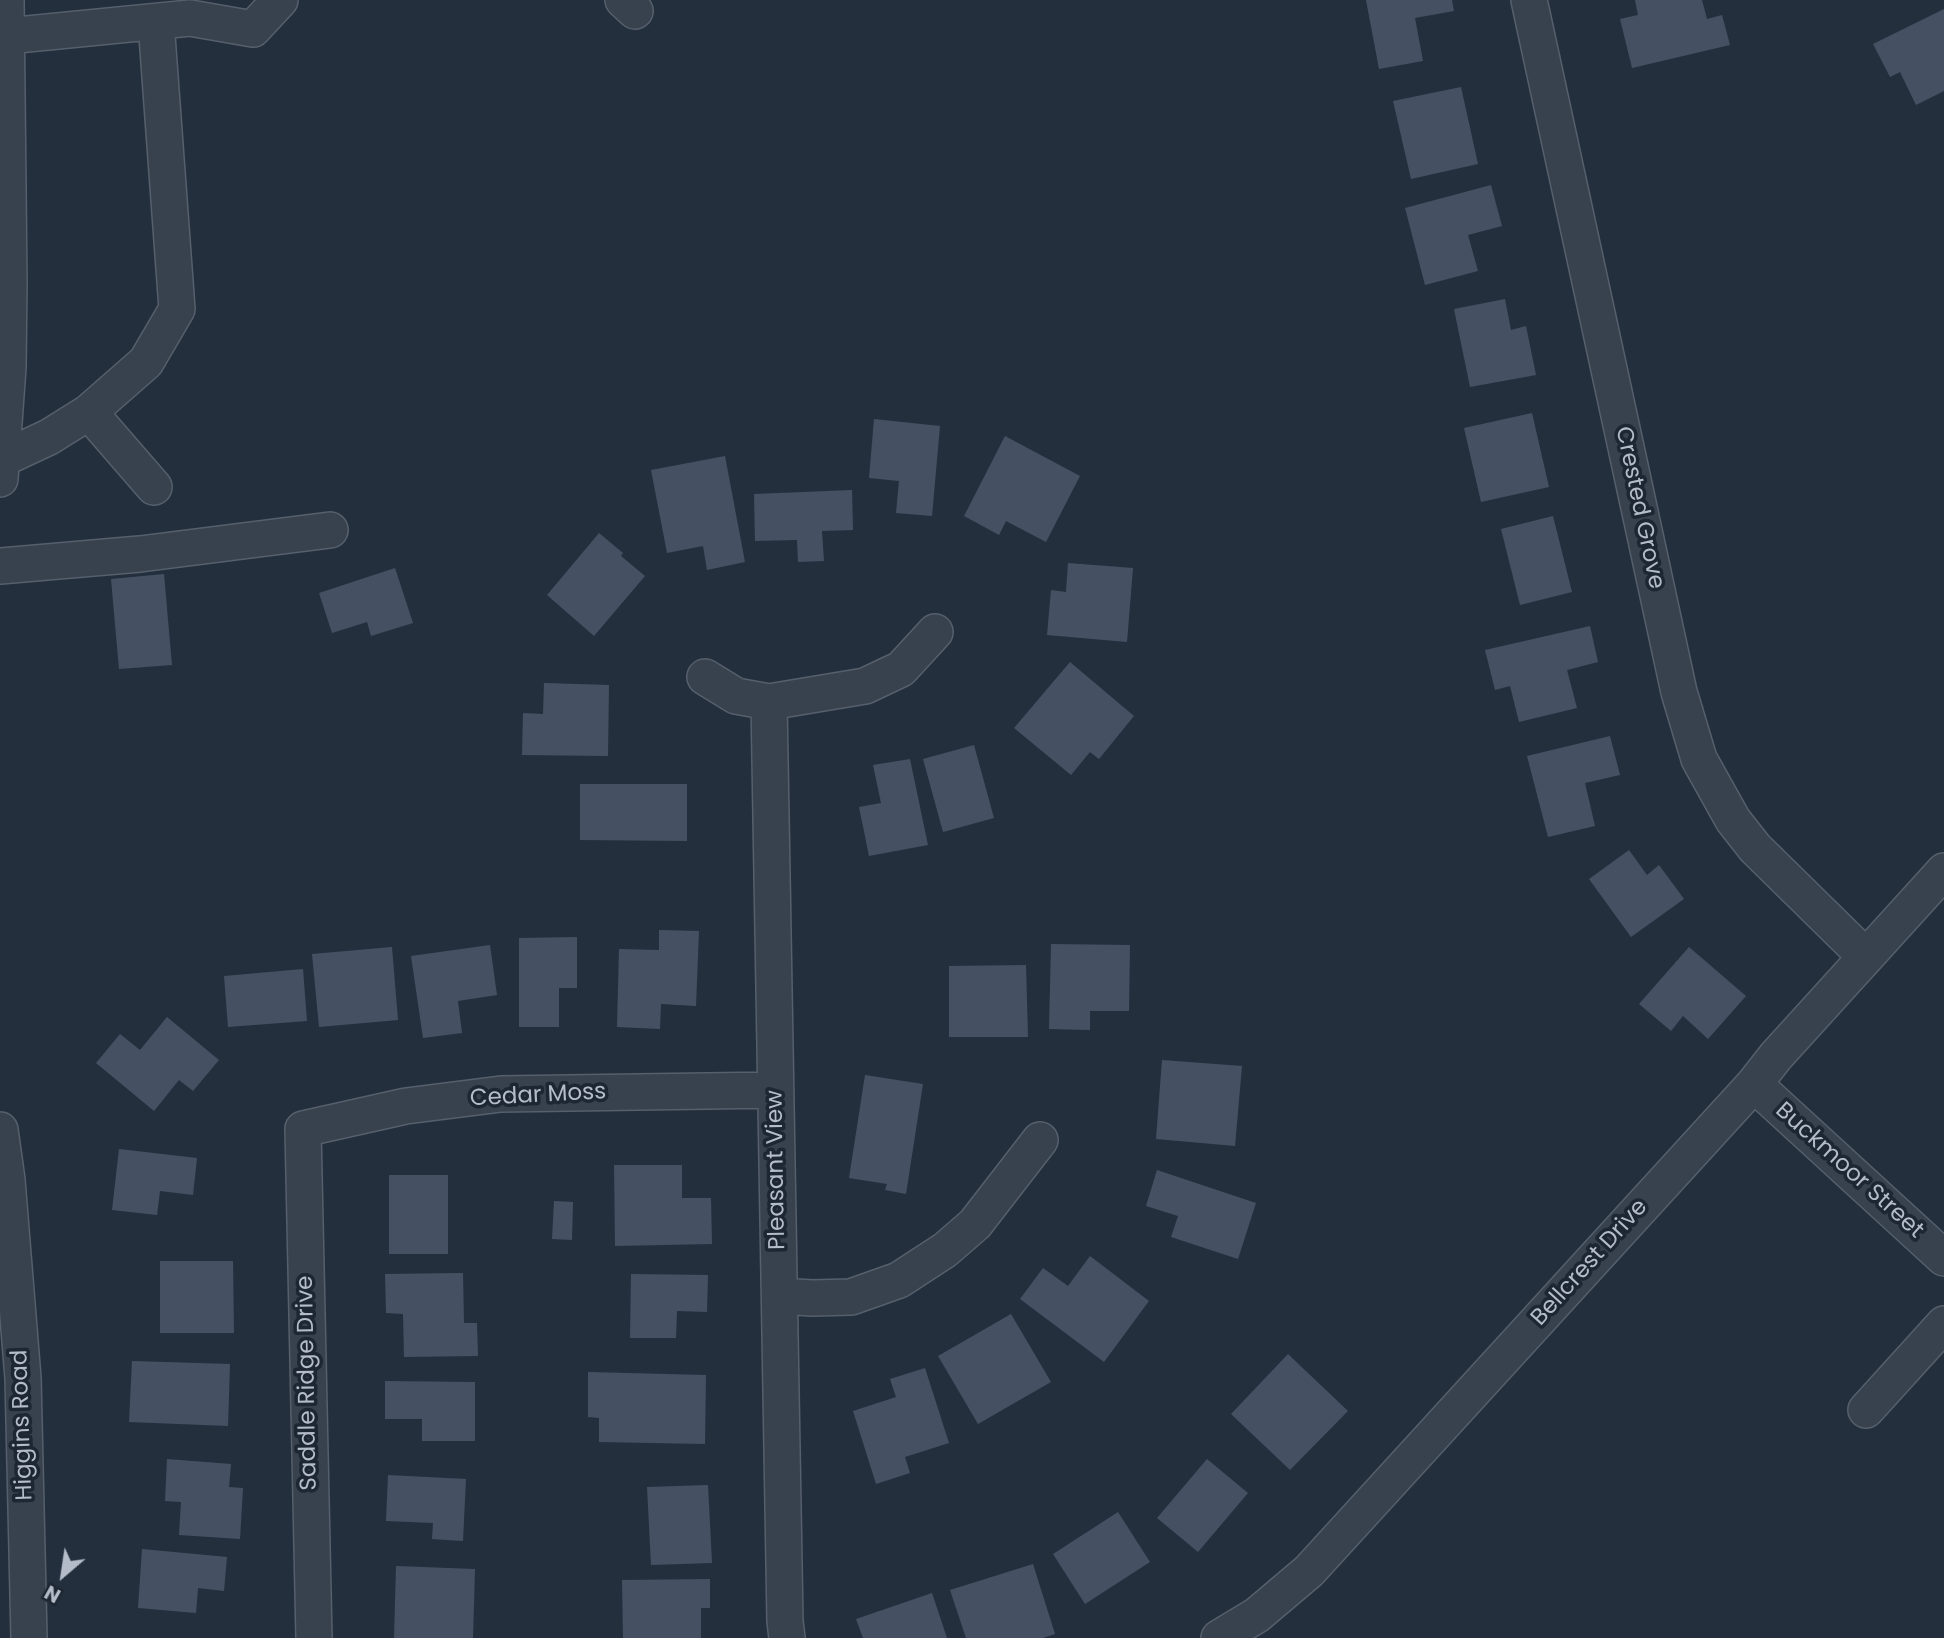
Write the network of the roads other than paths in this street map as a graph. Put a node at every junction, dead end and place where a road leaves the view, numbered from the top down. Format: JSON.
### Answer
{"nodes":[{"id":1,"x":6,"y":0,"type":"edge"},
{"id":2,"x":280,"y":0,"type":"edge"},
{"id":3,"x":1529,"y":0,"type":"edge"},
{"id":4,"x":209,"y":11,"type":"edge"},
{"id":5,"x":156,"y":22,"type":"junction"},
{"id":6,"x":6,"y":37,"type":"junction"},
{"id":7,"x":4,"y":206,"type":"edge"},
{"id":8,"x":89,"y":412,"type":"junction"},
{"id":9,"x":1,"y":471,"type":"edge"},
{"id":10,"x":154,"y":487,"type":"dead end"},
{"id":11,"x":330,"y":530,"type":"dead end"},
{"id":12,"x":0,"y":566,"type":"edge"},
{"id":13,"x":935,"y":632,"type":"dead end"},
{"id":14,"x":705,"y":677,"type":"dead end"},
{"id":15,"x":769,"y":702,"type":"junction"},
{"id":16,"x":1944,"y":871,"type":"edge"},
{"id":17,"x":1866,"y":957,"type":"junction"},
{"id":18,"x":1754,"y":1084,"type":"junction"},
{"id":19,"x":776,"y":1090,"type":"junction"},
{"id":20,"x":303,"y":1129,"type":"joint"},
{"id":21,"x":0,"y":1130,"type":"edge"},
{"id":22,"x":1040,"y":1140,"type":"dead end"},
{"id":23,"x":1944,"y":1258,"type":"edge"},
{"id":24,"x":780,"y":1296,"type":"junction"},
{"id":25,"x":1944,"y":1324,"type":"edge"},
{"id":26,"x":1866,"y":1410,"type":"dead end"},
{"id":27,"x":29,"y":1638,"type":"edge"},
{"id":28,"x":314,"y":1638,"type":"edge"},
{"id":29,"x":787,"y":1638,"type":"edge"},
{"id":30,"x":1219,"y":1638,"type":"edge"}],
"edges":[{"from":1,"to":6,"type":"street"},
{"from":2,"to":4,"type":"street"},
{"from":3,"to":17,"type":"street","name":"Crested Grove"},
{"from":4,"to":5,"type":"street"},
{"from":5,"to":6,"type":"street"},
{"from":5,"to":8,"type":"street"},
{"from":6,"to":7,"type":"street"},
{"from":7,"to":9,"type":"street"},
{"from":8,"to":9,"type":"street"},
{"from":8,"to":10,"type":"street"},
{"from":11,"to":12,"type":"street"},
{"from":13,"to":15,"type":"street"},
{"from":14,"to":15,"type":"street"},
{"from":15,"to":19,"type":"street","name":"Pleasant View"},
{"from":16,"to":17,"type":"street","name":"Bellcrest Drive"},
{"from":17,"to":18,"type":"street","name":"Bellcrest Drive"},
{"from":18,"to":23,"type":"street","name":"Buckmoor Street"},
{"from":18,"to":30,"type":"street","name":"Bellcrest Drive"},
{"from":19,"to":20,"type":"street","name":"Cedar Moss"},
{"from":19,"to":24,"type":"street","name":"Pleasant View"},
{"from":20,"to":28,"type":"street","name":"Saddle Ridge Drive"},
{"from":21,"to":27,"type":"street","name":"Higgins Road"},
{"from":22,"to":24,"type":"street"},
{"from":24,"to":29,"type":"street","name":"Pleasant View"},
{"from":25,"to":26,"type":"street"}]}
